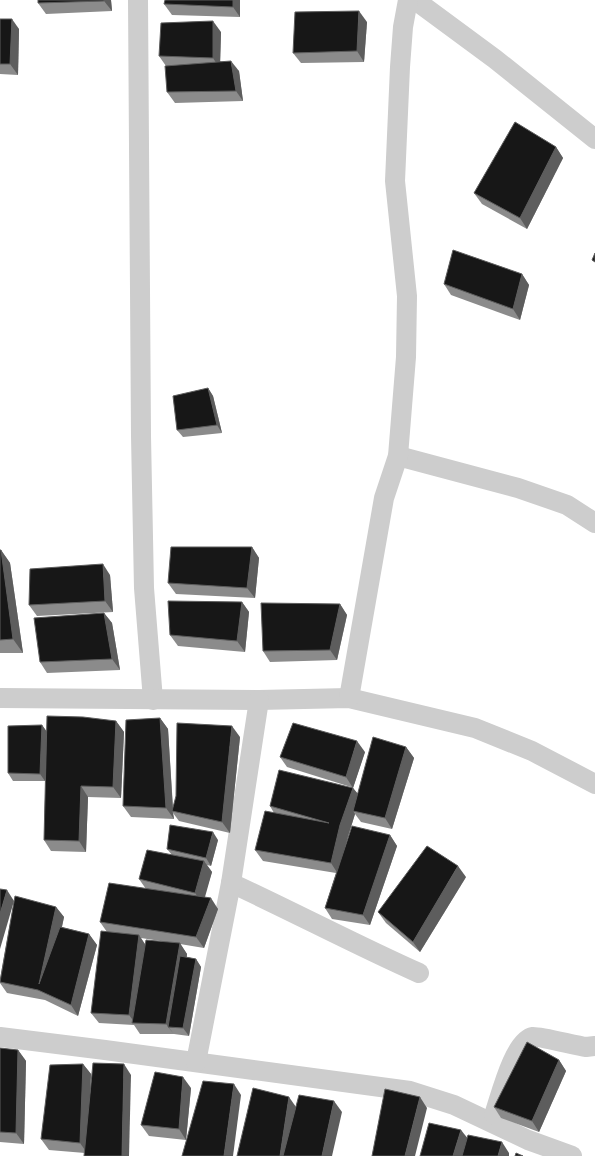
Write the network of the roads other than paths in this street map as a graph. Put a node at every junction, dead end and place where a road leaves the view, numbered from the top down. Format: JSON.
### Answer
{"nodes":[{"id":1,"x":138,"y":0,"type":"edge"},
{"id":2,"x":408,"y":0,"type":"edge"},
{"id":3,"x":415,"y":0,"type":"edge"},
{"id":4,"x":595,"y":139,"type":"edge"},
{"id":5,"x":398,"y":456,"type":"junction"},
{"id":6,"x":595,"y":523,"type":"edge"},
{"id":7,"x":0,"y":698,"type":"edge"},
{"id":8,"x":350,"y":698,"type":"junction"},
{"id":9,"x":153,"y":700,"type":"junction"},
{"id":10,"x":259,"y":700,"type":"junction"},
{"id":11,"x":595,"y":784,"type":"edge"},
{"id":12,"x":231,"y":883,"type":"junction"},
{"id":13,"x":419,"y":973,"type":"dead end"},
{"id":14,"x":0,"y":1037,"type":"edge"},
{"id":15,"x":595,"y":1046,"type":"edge"},
{"id":16,"x":196,"y":1062,"type":"junction"},
{"id":17,"x":491,"y":1123,"type":"junction"},
{"id":18,"x":569,"y":1156,"type":"edge"}],
"edges":[{"from":1,"to":9,"type":"street"},
{"from":2,"to":5,"type":"street"},
{"from":3,"to":4,"type":"street"},
{"from":5,"to":6,"type":"street"},
{"from":5,"to":8,"type":"street"},
{"from":7,"to":9,"type":"street"},
{"from":8,"to":10,"type":"street"},
{"from":8,"to":11,"type":"street"},
{"from":9,"to":10,"type":"street"},
{"from":10,"to":12,"type":"street"},
{"from":12,"to":13,"type":"street"},
{"from":12,"to":16,"type":"street"},
{"from":14,"to":16,"type":"street"},
{"from":15,"to":17,"type":"street"},
{"from":16,"to":17,"type":"street"},
{"from":17,"to":18,"type":"street"}]}
